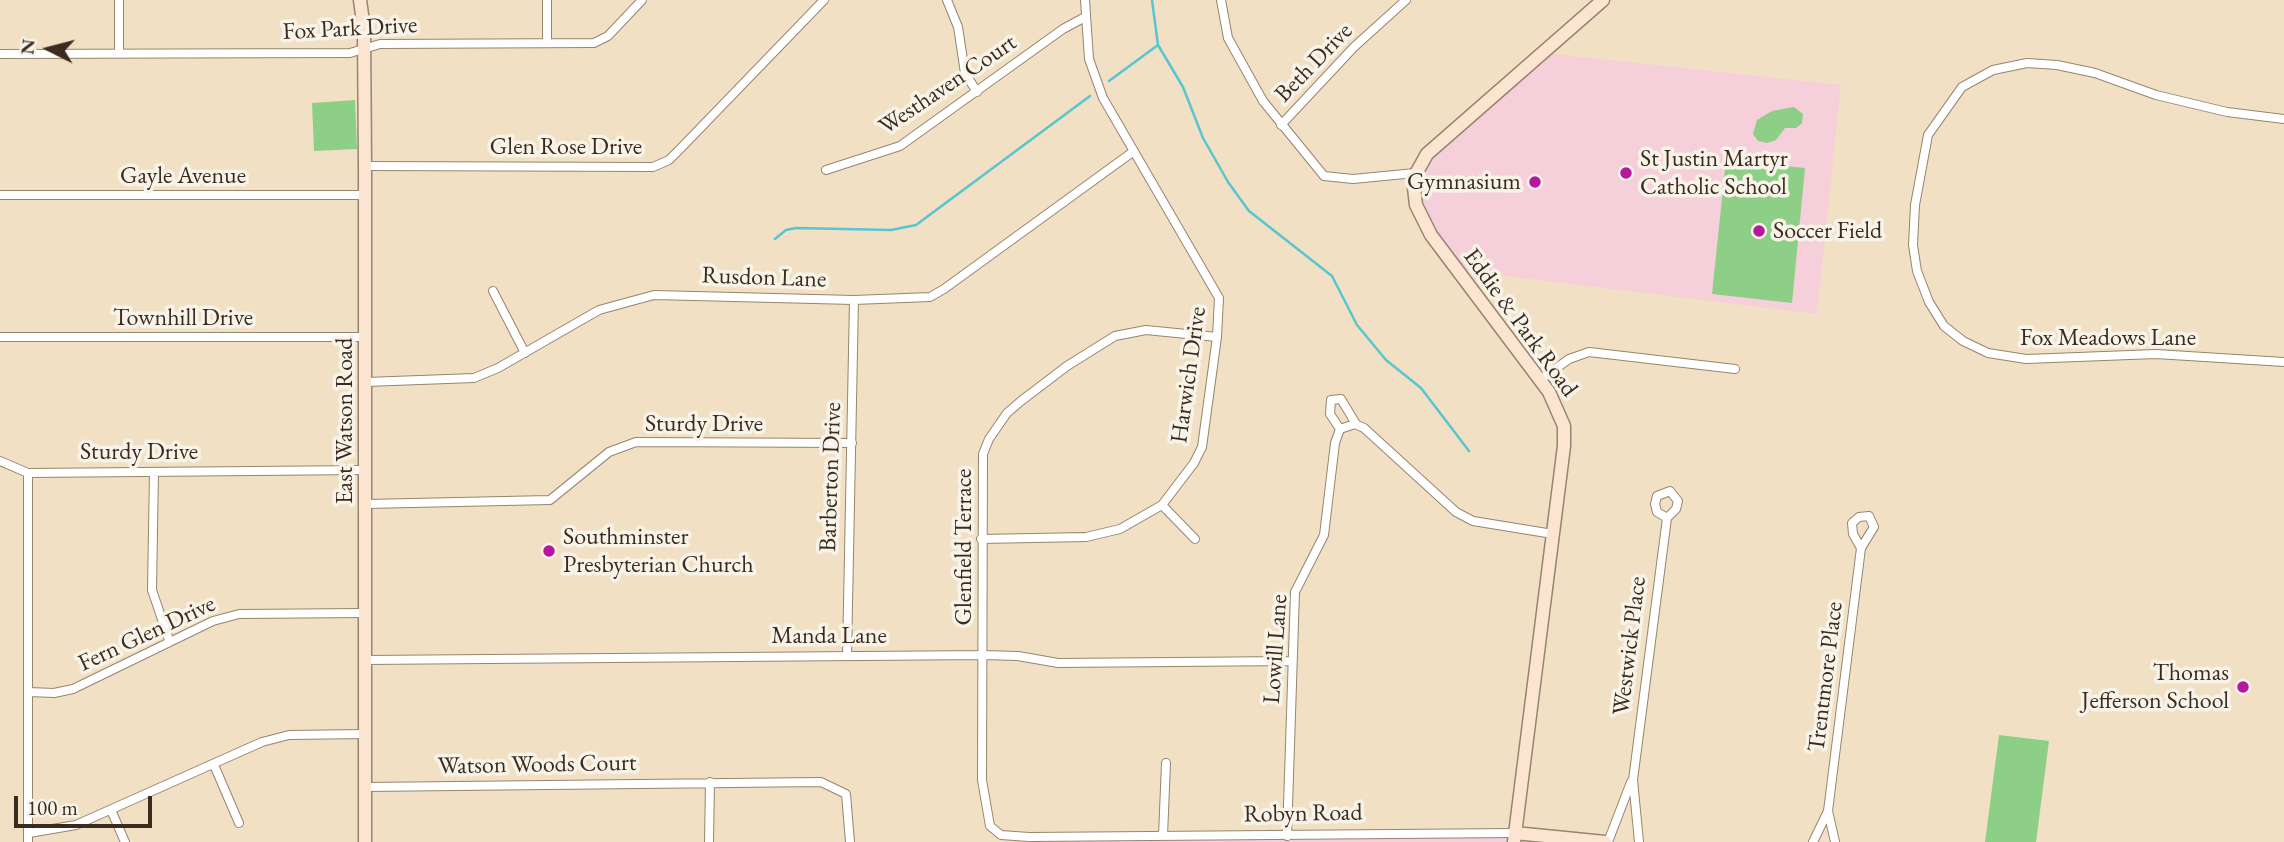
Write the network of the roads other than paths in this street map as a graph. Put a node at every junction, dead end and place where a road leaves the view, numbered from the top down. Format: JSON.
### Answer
{"nodes":[{"id":1,"x":118,"y":0,"type":"edge"},
{"id":2,"x":360,"y":0,"type":"edge"},
{"id":3,"x":547,"y":0,"type":"edge"},
{"id":4,"x":642,"y":0,"type":"edge"},
{"id":5,"x":824,"y":0,"type":"edge"},
{"id":6,"x":947,"y":0,"type":"edge"},
{"id":7,"x":1085,"y":0,"type":"edge"},
{"id":8,"x":1221,"y":0,"type":"edge"},
{"id":9,"x":1406,"y":0,"type":"edge"},
{"id":10,"x":1603,"y":0,"type":"edge"},
{"id":11,"x":1589,"y":5,"type":"edge"},
{"id":12,"x":1085,"y":17,"type":"junction"},
{"id":13,"x":547,"y":43,"type":"junction"},
{"id":14,"x":364,"y":49,"type":"junction"},
{"id":15,"x":119,"y":53,"type":"junction"},
{"id":16,"x":0,"y":54,"type":"edge"},
{"id":17,"x":977,"y":92,"type":"junction"},
{"id":18,"x":2284,"y":119,"type":"edge"},
{"id":19,"x":1281,"y":125,"type":"junction"},
{"id":20,"x":1134,"y":151,"type":"junction"},
{"id":21,"x":365,"y":166,"type":"junction"},
{"id":22,"x":826,"y":170,"type":"dead end"},
{"id":23,"x":1415,"y":173,"type":"junction"},
{"id":24,"x":0,"y":195,"type":"edge"},
{"id":25,"x":365,"y":195,"type":"junction"},
{"id":26,"x":493,"y":291,"type":"dead end"},
{"id":27,"x":854,"y":300,"type":"junction"},
{"id":28,"x":0,"y":337,"type":"edge"},
{"id":29,"x":366,"y":337,"type":"junction"},
{"id":30,"x":1217,"y":337,"type":"junction"},
{"id":31,"x":525,"y":353,"type":"junction"},
{"id":32,"x":2284,"y":362,"type":"edge"},
{"id":33,"x":1735,"y":369,"type":"dead end"},
{"id":34,"x":1540,"y":380,"type":"junction"},
{"id":35,"x":366,"y":382,"type":"junction"},
{"id":36,"x":1356,"y":424,"type":"junction"},
{"id":37,"x":1340,"y":429,"type":"junction"},
{"id":38,"x":852,"y":443,"type":"junction"},
{"id":39,"x":0,"y":461,"type":"edge"},
{"id":40,"x":366,"y":470,"type":"junction"},
{"id":41,"x":154,"y":472,"type":"junction"},
{"id":42,"x":28,"y":473,"type":"junction"},
{"id":43,"x":366,"y":504,"type":"junction"},
{"id":44,"x":1162,"y":505,"type":"junction"},
{"id":45,"x":1667,"y":518,"type":"dead end"},
{"id":46,"x":1553,"y":534,"type":"junction"},
{"id":47,"x":981,"y":539,"type":"junction"},
{"id":48,"x":1195,"y":539,"type":"dead end"},
{"id":49,"x":1861,"y":548,"type":"dead end"},
{"id":50,"x":365,"y":613,"type":"junction"},
{"id":51,"x":169,"y":640,"type":"junction"},
{"id":52,"x":847,"y":655,"type":"junction"},
{"id":53,"x":984,"y":655,"type":"junction"},
{"id":54,"x":365,"y":660,"type":"junction"},
{"id":55,"x":1292,"y":661,"type":"junction"},
{"id":56,"x":29,"y":692,"type":"junction"},
{"id":57,"x":365,"y":734,"type":"junction"},
{"id":58,"x":1166,"y":763,"type":"dead end"},
{"id":59,"x":214,"y":765,"type":"junction"},
{"id":60,"x":1633,"y":780,"type":"junction"},
{"id":61,"x":710,"y":782,"type":"junction"},
{"id":62,"x":365,"y":787,"type":"junction"},
{"id":63,"x":111,"y":810,"type":"junction"},
{"id":64,"x":1828,"y":811,"type":"junction"},
{"id":65,"x":239,"y":823,"type":"dead end"},
{"id":66,"x":1001,"y":835,"type":"joint"},
{"id":67,"x":1163,"y":836,"type":"junction"},
{"id":68,"x":1287,"y":836,"type":"junction"},
{"id":69,"x":1514,"y":837,"type":"edge"},
{"id":70,"x":29,"y":838,"type":"edge"},
{"id":71,"x":125,"y":842,"type":"edge"},
{"id":72,"x":365,"y":842,"type":"edge"},
{"id":73,"x":709,"y":842,"type":"edge"},
{"id":74,"x":850,"y":842,"type":"edge"},
{"id":75,"x":1607,"y":842,"type":"edge"},
{"id":76,"x":1639,"y":842,"type":"edge"},
{"id":77,"x":1813,"y":842,"type":"edge"},
{"id":78,"x":1835,"y":842,"type":"edge"}],
"edges":[{"from":1,"to":15,"type":"street"},
{"from":2,"to":14,"type":"street","name":"East Watson Road"},
{"from":3,"to":13,"type":"street"},
{"from":4,"to":13,"type":"street","name":"Fox Park Drive"},
{"from":5,"to":21,"type":"street","name":"Glen Rose Drive"},
{"from":6,"to":17,"type":"street"},
{"from":7,"to":12,"type":"street","name":"Harwich Drive"},
{"from":8,"to":19,"type":"street"},
{"from":9,"to":19,"type":"street","name":"Beth Drive"},
{"from":10,"to":11,"type":"street"},
{"from":11,"to":23,"type":"street"},
{"from":12,"to":17,"type":"street","name":"Westhaven Court"},
{"from":12,"to":20,"type":"street","name":"Harwich Drive"},
{"from":13,"to":14,"type":"street","name":"Fox Park Drive"},
{"from":14,"to":15,"type":"street","name":"Fox Park Drive"},
{"from":14,"to":21,"type":"street","name":"East Watson Road"},
{"from":15,"to":16,"type":"street","name":"Fox Park Drive"},
{"from":17,"to":22,"type":"street","name":"Westhaven Court"},
{"from":18,"to":32,"type":"street","name":"Fox Meadows Lane"},
{"from":19,"to":23,"type":"street"},
{"from":20,"to":27,"type":"street","name":"Rusdon Lane"},
{"from":20,"to":30,"type":"street","name":"Harwich Drive"},
{"from":21,"to":25,"type":"street","name":"East Watson Road"},
{"from":23,"to":34,"type":"street","name":"Eddie & Park Road"},
{"from":24,"to":25,"type":"street","name":"Gayle Avenue"},
{"from":25,"to":29,"type":"street","name":"East Watson Road"},
{"from":26,"to":31,"type":"street"},
{"from":27,"to":31,"type":"street","name":"Rusdon Lane"},
{"from":27,"to":38,"type":"street","name":"Barberton Drive"},
{"from":28,"to":29,"type":"street","name":"Townhill Drive"},
{"from":29,"to":35,"type":"street","name":"East Watson Road"},
{"from":30,"to":44,"type":"street","name":"Harwich Drive"},
{"from":30,"to":47,"type":"street","name":"Glenfield Terrace"},
{"from":31,"to":35,"type":"street","name":"Rusdon Lane"},
{"from":33,"to":34,"type":"street"},
{"from":34,"to":46,"type":"street","name":"Eddie & Park Road"},
{"from":35,"to":40,"type":"street","name":"East Watson Road"},
{"from":36,"to":37,"type":"street"},
{"from":36,"to":37,"type":"street"},
{"from":36,"to":46,"type":"street"},
{"from":37,"to":55,"type":"street","name":"Lowill Lane"},
{"from":38,"to":43,"type":"street","name":"Sturdy Drive"},
{"from":38,"to":52,"type":"street","name":"Barberton Drive"},
{"from":39,"to":42,"type":"street","name":"Sturdy Drive"},
{"from":40,"to":41,"type":"street","name":"Sturdy Drive"},
{"from":40,"to":43,"type":"street","name":"East Watson Road"},
{"from":41,"to":42,"type":"street","name":"Sturdy Drive"},
{"from":41,"to":51,"type":"street"},
{"from":42,"to":56,"type":"street"},
{"from":43,"to":50,"type":"street","name":"East Watson Road"},
{"from":44,"to":47,"type":"street","name":"Harwich Drive"},
{"from":44,"to":48,"type":"street"},
{"from":45,"to":60,"type":"street","name":"Westwick Place"},
{"from":46,"to":69,"type":"street","name":"Eddie & Park Road"},
{"from":47,"to":53,"type":"street","name":"Glenfield Terrace"},
{"from":49,"to":64,"type":"street","name":"Trentmore Place"},
{"from":50,"to":51,"type":"street","name":"Fern Glen Drive"},
{"from":50,"to":54,"type":"street","name":"East Watson Road"},
{"from":51,"to":56,"type":"street","name":"Fern Glen Drive"},
{"from":52,"to":53,"type":"street","name":"Manda Lane"},
{"from":52,"to":54,"type":"street","name":"Manda Lane"},
{"from":53,"to":55,"type":"street","name":"Manda Lane"},
{"from":53,"to":66,"type":"street","name":"Glenfield Terrace"},
{"from":54,"to":57,"type":"street","name":"East Watson Road"},
{"from":55,"to":68,"type":"street","name":"Lowill Lane"},
{"from":56,"to":70,"type":"street"},
{"from":57,"to":59,"type":"street"},
{"from":57,"to":62,"type":"street","name":"East Watson Road"},
{"from":58,"to":67,"type":"street"},
{"from":59,"to":63,"type":"street"},
{"from":59,"to":65,"type":"street"},
{"from":60,"to":75,"type":"street","name":"Westwick Place"},
{"from":60,"to":76,"type":"street","name":"Westwick Place"},
{"from":61,"to":62,"type":"street","name":"Watson Woods Court"},
{"from":61,"to":73,"type":"street"},
{"from":61,"to":74,"type":"street","name":"Watson Woods Court"},
{"from":62,"to":72,"type":"street","name":"East Watson Road"},
{"from":63,"to":70,"type":"street"},
{"from":63,"to":71,"type":"street"},
{"from":64,"to":77,"type":"street","name":"Trentmore Place"},
{"from":64,"to":78,"type":"street","name":"Trentmore Place"},
{"from":66,"to":67,"type":"street","name":"Robyn Road"},
{"from":67,"to":68,"type":"street","name":"Robyn Road"},
{"from":68,"to":69,"type":"street","name":"Robyn Road"},
{"from":69,"to":75,"type":"street","name":"Robyn Road"}]}
